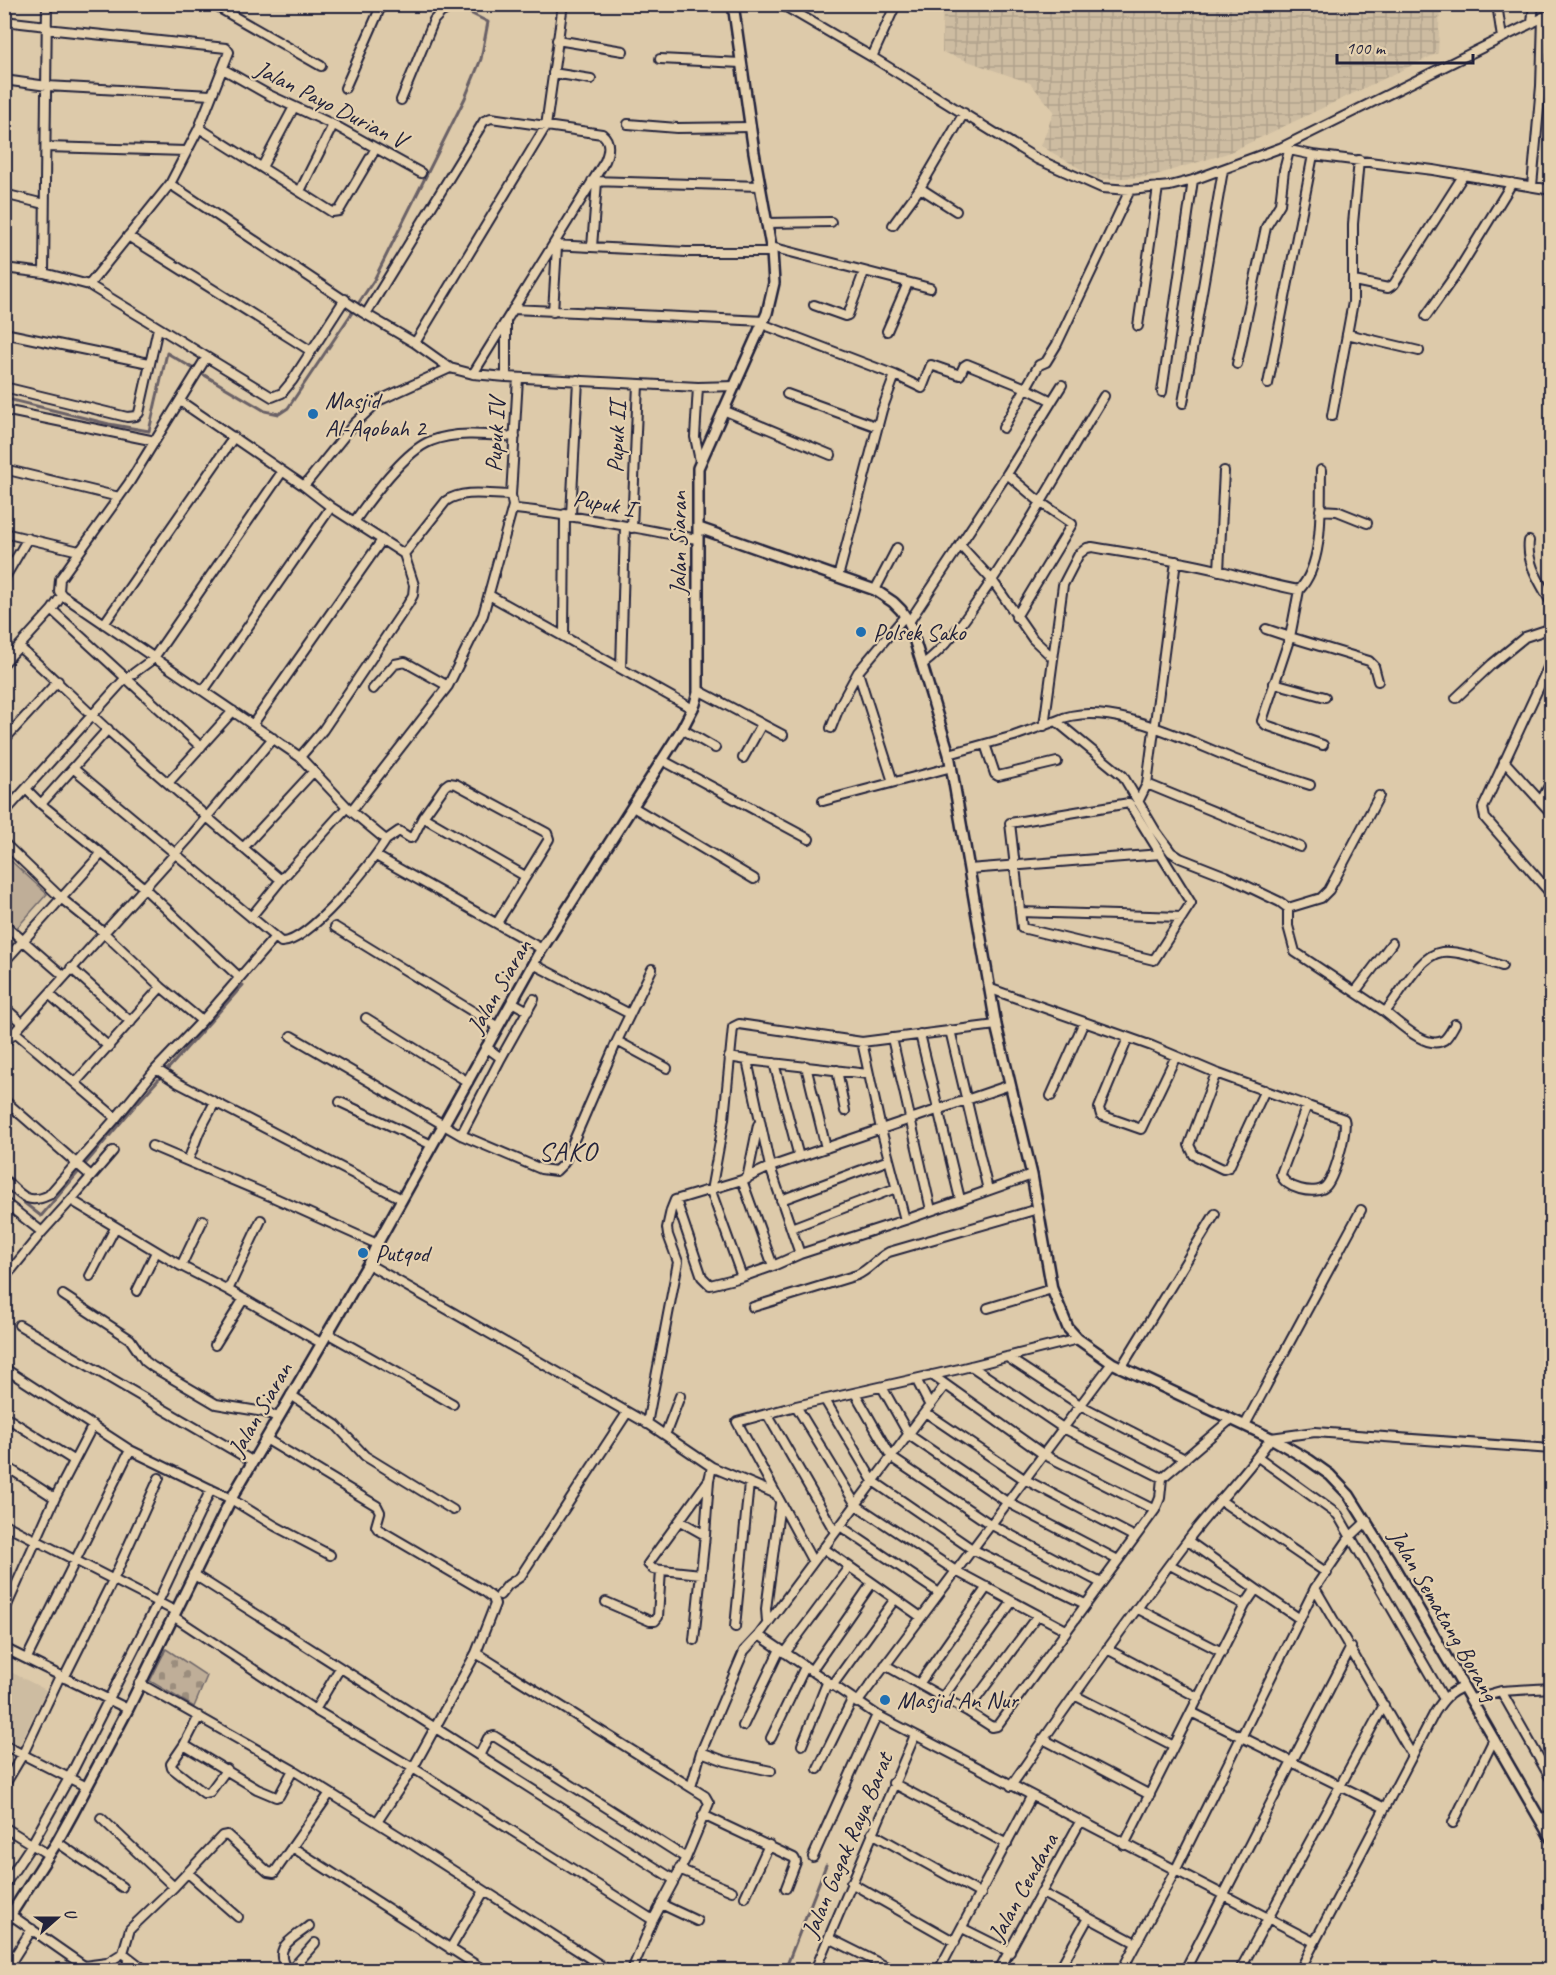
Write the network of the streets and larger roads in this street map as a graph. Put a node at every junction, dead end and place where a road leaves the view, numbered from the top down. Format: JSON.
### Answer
{"nodes":[{"id":1,"x":47,"y":4,"type":"edge"},
{"id":2,"x":212,"y":4,"type":"edge"},
{"id":3,"x":382,"y":4,"type":"edge"},
{"id":4,"x":426,"y":4,"type":"edge"},
{"id":5,"x":563,"y":4,"type":"edge"},
{"id":6,"x":733,"y":4,"type":"edge"},
{"id":7,"x":781,"y":4,"type":"edge"},
{"id":8,"x":896,"y":4,"type":"edge"},
{"id":9,"x":1497,"y":4,"type":"edge"},
{"id":10,"x":1534,"y":4,"type":"edge"},
{"id":11,"x":446,"y":8,"type":"edge"},
{"id":12,"x":1551,"y":13,"type":"edge"},
{"id":13,"x":1543,"y":17,"type":"junction"},
{"id":14,"x":4,"y":21,"type":"edge"},
{"id":15,"x":1532,"y":23,"type":"junction"},
{"id":16,"x":47,"y":28,"type":"junction"},
{"id":17,"x":1502,"y":38,"type":"junction"},
{"id":18,"x":557,"y":40,"type":"junction"},
{"id":19,"x":623,"y":51,"type":"dead end"},
{"id":20,"x":872,"y":57,"type":"junction"},
{"id":21,"x":660,"y":59,"type":"dead end"},
{"id":22,"x":741,"y":63,"type":"junction"},
{"id":23,"x":321,"y":66,"type":"dead end"},
{"id":24,"x":223,"y":69,"type":"junction"},
{"id":25,"x":553,"y":73,"type":"junction"},
{"id":26,"x":591,"y":79,"type":"dead end"},
{"id":27,"x":4,"y":80,"type":"edge"},
{"id":28,"x":47,"y":86,"type":"junction"},
{"id":29,"x":1541,"y":86,"type":"junction"},
{"id":30,"x":1551,"y":87,"type":"edge"},
{"id":31,"x":345,"y":88,"type":"dead end"},
{"id":32,"x":211,"y":95,"type":"junction"},
{"id":33,"x":401,"y":100,"type":"dead end"},
{"id":34,"x":294,"y":107,"type":"junction"},
{"id":35,"x":964,"y":113,"type":"junction"},
{"id":36,"x":628,"y":124,"type":"dead end"},
{"id":37,"x":333,"y":125,"type":"junction"},
{"id":38,"x":546,"y":126,"type":"junction"},
{"id":39,"x":751,"y":127,"type":"junction"},
{"id":40,"x":199,"y":128,"type":"junction"},
{"id":41,"x":46,"y":147,"type":"junction"},
{"id":42,"x":376,"y":148,"type":"junction"},
{"id":43,"x":1280,"y":148,"type":"junction"},
{"id":44,"x":186,"y":151,"type":"junction"},
{"id":45,"x":1289,"y":151,"type":"junction"},
{"id":46,"x":1313,"y":155,"type":"junction"},
{"id":47,"x":1359,"y":160,"type":"junction"},
{"id":48,"x":262,"y":167,"type":"junction"},
{"id":49,"x":1223,"y":170,"type":"junction"},
{"id":50,"x":421,"y":173,"type":"dead end"},
{"id":51,"x":1463,"y":176,"type":"junction"},
{"id":52,"x":1193,"y":180,"type":"junction"},
{"id":53,"x":594,"y":181,"type":"junction"},
{"id":54,"x":1512,"y":183,"type":"junction"},
{"id":55,"x":170,"y":184,"type":"junction"},
{"id":56,"x":760,"y":186,"type":"junction"},
{"id":57,"x":1532,"y":186,"type":"junction"},
{"id":58,"x":1158,"y":187,"type":"junction"},
{"id":59,"x":920,"y":188,"type":"junction"},
{"id":60,"x":1130,"y":190,"type":"junction"},
{"id":61,"x":1551,"y":190,"type":"edge"},
{"id":62,"x":300,"y":192,"type":"junction"},
{"id":63,"x":4,"y":194,"type":"edge"},
{"id":64,"x":44,"y":204,"type":"junction"},
{"id":65,"x":956,"y":211,"type":"dead end"},
{"id":66,"x":831,"y":222,"type":"dead end"},
{"id":67,"x":766,"y":223,"type":"junction"},
{"id":68,"x":893,"y":225,"type":"dead end"},
{"id":69,"x":128,"y":236,"type":"junction"},
{"id":70,"x":555,"y":245,"type":"junction"},
{"id":71,"x":592,"y":247,"type":"junction"},
{"id":72,"x":772,"y":250,"type":"junction"},
{"id":73,"x":4,"y":268,"type":"edge"},
{"id":74,"x":864,"y":272,"type":"junction"},
{"id":75,"x":44,"y":273,"type":"junction"},
{"id":76,"x":1354,"y":281,"type":"junction"},
{"id":77,"x":908,"y":284,"type":"junction"},
{"id":78,"x":89,"y":285,"type":"junction"},
{"id":79,"x":930,"y":288,"type":"dead end"},
{"id":80,"x":347,"y":300,"type":"junction"},
{"id":81,"x":814,"y":305,"type":"dead end"},
{"id":82,"x":513,"y":309,"type":"junction"},
{"id":83,"x":553,"y":312,"type":"junction"},
{"id":84,"x":364,"y":313,"type":"junction"},
{"id":85,"x":1426,"y":316,"type":"dead end"},
{"id":86,"x":506,"y":320,"type":"junction"},
{"id":87,"x":763,"y":322,"type":"junction"},
{"id":88,"x":1138,"y":326,"type":"dead end"},
{"id":89,"x":158,"y":328,"type":"junction"},
{"id":90,"x":886,"y":331,"type":"dead end"},
{"id":91,"x":4,"y":333,"type":"edge"},
{"id":92,"x":1347,"y":333,"type":"junction"},
{"id":93,"x":415,"y":343,"type":"junction"},
{"id":94,"x":311,"y":351,"type":"junction"},
{"id":95,"x":1419,"y":351,"type":"dead end"},
{"id":96,"x":204,"y":361,"type":"junction"},
{"id":97,"x":149,"y":363,"type":"junction"},
{"id":98,"x":1237,"y":364,"type":"dead end"},
{"id":99,"x":450,"y":368,"type":"junction"},
{"id":100,"x":473,"y":374,"type":"junction"},
{"id":101,"x":895,"y":375,"type":"junction"},
{"id":102,"x":506,"y":377,"type":"junction"},
{"id":103,"x":518,"y":378,"type":"junction"},
{"id":104,"x":578,"y":380,"type":"junction"},
{"id":105,"x":638,"y":384,"type":"junction"},
{"id":106,"x":1268,"y":384,"type":"dead end"},
{"id":107,"x":1062,"y":385,"type":"dead end"},
{"id":108,"x":735,"y":386,"type":"junction"},
{"id":109,"x":4,"y":387,"type":"edge"},
{"id":110,"x":698,"y":387,"type":"junction"},
{"id":111,"x":1026,"y":388,"type":"junction"},
{"id":112,"x":1162,"y":392,"type":"dead end"},
{"id":113,"x":788,"y":394,"type":"dead end"},
{"id":114,"x":1104,"y":396,"type":"dead end"},
{"id":115,"x":180,"y":401,"type":"junction"},
{"id":116,"x":1052,"y":401,"type":"junction"},
{"id":117,"x":1183,"y":403,"type":"dead end"},
{"id":118,"x":4,"y":410,"type":"edge"},
{"id":119,"x":723,"y":410,"type":"junction"},
{"id":120,"x":1332,"y":416,"type":"dead end"},
{"id":121,"x":878,"y":427,"type":"junction"},
{"id":122,"x":1003,"y":428,"type":"dead end"},
{"id":123,"x":234,"y":437,"type":"junction"},
{"id":124,"x":515,"y":437,"type":"junction"},
{"id":125,"x":155,"y":441,"type":"junction"},
{"id":126,"x":831,"y":455,"type":"dead end"},
{"id":127,"x":700,"y":461,"type":"junction"},
{"id":128,"x":4,"y":469,"type":"edge"},
{"id":129,"x":1321,"y":470,"type":"dead end"},
{"id":130,"x":1224,"y":471,"type":"dead end"},
{"id":131,"x":282,"y":472,"type":"junction"},
{"id":132,"x":1007,"y":474,"type":"junction"},
{"id":133,"x":304,"y":486,"type":"junction"},
{"id":134,"x":511,"y":495,"type":"junction"},
{"id":135,"x":119,"y":497,"type":"junction"},
{"id":136,"x":1041,"y":502,"type":"junction"},
{"id":137,"x":513,"y":506,"type":"junction"},
{"id":138,"x":331,"y":507,"type":"junction"},
{"id":139,"x":1320,"y":510,"type":"junction"},
{"id":140,"x":568,"y":515,"type":"junction"},
{"id":141,"x":354,"y":522,"type":"junction"},
{"id":142,"x":1367,"y":523,"type":"dead end"},
{"id":143,"x":628,"y":528,"type":"junction"},
{"id":144,"x":699,"y":528,"type":"junction"},
{"id":145,"x":4,"y":533,"type":"edge"},
{"id":146,"x":28,"y":538,"type":"junction"},
{"id":147,"x":698,"y":539,"type":"junction"},
{"id":148,"x":382,"y":540,"type":"junction"},
{"id":149,"x":1529,"y":542,"type":"dead end"},
{"id":150,"x":960,"y":546,"type":"junction"},
{"id":151,"x":897,"y":548,"type":"dead end"},
{"id":152,"x":79,"y":550,"type":"junction"},
{"id":153,"x":404,"y":554,"type":"junction"},
{"id":154,"x":1176,"y":561,"type":"junction"},
{"id":155,"x":1219,"y":571,"type":"junction"},
{"id":156,"x":838,"y":577,"type":"junction"},
{"id":157,"x":4,"y":579,"type":"edge"},
{"id":158,"x":992,"y":580,"type":"junction"},
{"id":159,"x":875,"y":590,"type":"junction"},
{"id":160,"x":1299,"y":590,"type":"junction"},
{"id":161,"x":62,"y":595,"type":"junction"},
{"id":162,"x":489,"y":595,"type":"junction"},
{"id":163,"x":1551,"y":604,"type":"edge"},
{"id":164,"x":52,"y":610,"type":"junction"},
{"id":165,"x":1016,"y":617,"type":"junction"},
{"id":166,"x":907,"y":619,"type":"junction"},
{"id":167,"x":104,"y":624,"type":"junction"},
{"id":168,"x":1551,"y":628,"type":"edge"},
{"id":169,"x":1266,"y":629,"type":"dead end"},
{"id":170,"x":564,"y":636,"type":"junction"},
{"id":171,"x":1290,"y":637,"type":"junction"},
{"id":172,"x":19,"y":646,"type":"junction"},
{"id":173,"x":1052,"y":657,"type":"junction"},
{"id":174,"x":153,"y":659,"type":"junction"},
{"id":175,"x":1551,"y":659,"type":"edge"},
{"id":176,"x":4,"y":663,"type":"edge"},
{"id":177,"x":922,"y":665,"type":"junction"},
{"id":178,"x":621,"y":668,"type":"junction"},
{"id":179,"x":858,"y":672,"type":"junction"},
{"id":180,"x":127,"y":678,"type":"junction"},
{"id":181,"x":58,"y":681,"type":"junction"},
{"id":182,"x":1378,"y":681,"type":"dead end"},
{"id":183,"x":1274,"y":683,"type":"junction"},
{"id":184,"x":448,"y":686,"type":"junction"},
{"id":185,"x":374,"y":689,"type":"dead end"},
{"id":186,"x":204,"y":690,"type":"junction"},
{"id":187,"x":698,"y":690,"type":"junction"},
{"id":188,"x":1325,"y":697,"type":"dead end"},
{"id":189,"x":1456,"y":699,"type":"dead end"},
{"id":190,"x":693,"y":709,"type":"junction"},
{"id":191,"x":233,"y":711,"type":"junction"},
{"id":192,"x":92,"y":715,"type":"junction"},
{"id":193,"x":1056,"y":721,"type":"junction"},
{"id":194,"x":253,"y":724,"type":"junction"},
{"id":195,"x":762,"y":724,"type":"junction"},
{"id":196,"x":1044,"y":726,"type":"junction"},
{"id":197,"x":1156,"y":726,"type":"junction"},
{"id":198,"x":831,"y":728,"type":"dead end"},
{"id":199,"x":108,"y":729,"type":"junction"},
{"id":200,"x":682,"y":729,"type":"junction"},
{"id":201,"x":783,"y":735,"type":"dead end"},
{"id":202,"x":273,"y":738,"type":"junction"},
{"id":203,"x":4,"y":740,"type":"edge"},
{"id":204,"x":985,"y":744,"type":"junction"},
{"id":205,"x":1323,"y":745,"type":"dead end"},
{"id":206,"x":201,"y":747,"type":"junction"},
{"id":207,"x":715,"y":748,"type":"dead end"},
{"id":208,"x":949,"y":754,"type":"junction"},
{"id":209,"x":300,"y":757,"type":"junction"},
{"id":210,"x":743,"y":758,"type":"dead end"},
{"id":211,"x":662,"y":760,"type":"junction"},
{"id":212,"x":1504,"y":761,"type":"junction"},
{"id":213,"x":1057,"y":762,"type":"dead end"},
{"id":214,"x":952,"y":767,"type":"junction"},
{"id":215,"x":74,"y":770,"type":"junction"},
{"id":216,"x":313,"y":772,"type":"junction"},
{"id":217,"x":1551,"y":780,"type":"edge"},
{"id":218,"x":893,"y":782,"type":"junction"},
{"id":219,"x":168,"y":783,"type":"junction"},
{"id":220,"x":1148,"y":784,"type":"junction"},
{"id":221,"x":1310,"y":785,"type":"dead end"},
{"id":222,"x":27,"y":790,"type":"junction"},
{"id":223,"x":1379,"y":796,"type":"dead end"},
{"id":224,"x":823,"y":801,"type":"dead end"},
{"id":225,"x":1541,"y":801,"type":"junction"},
{"id":226,"x":1138,"y":802,"type":"junction"},
{"id":227,"x":42,"y":804,"type":"junction"},
{"id":228,"x":633,"y":807,"type":"junction"},
{"id":229,"x":349,"y":809,"type":"junction"},
{"id":230,"x":5,"y":810,"type":"edge"},
{"id":231,"x":1551,"y":814,"type":"edge"},
{"id":232,"x":206,"y":816,"type":"junction"},
{"id":233,"x":423,"y":817,"type":"junction"},
{"id":234,"x":809,"y":839,"type":"dead end"},
{"id":235,"x":386,"y":840,"type":"junction"},
{"id":236,"x":4,"y":843,"type":"edge"},
{"id":237,"x":1300,"y":847,"type":"dead end"},
{"id":238,"x":243,"y":848,"type":"junction"},
{"id":239,"x":101,"y":854,"type":"junction"},
{"id":240,"x":175,"y":854,"type":"junction"},
{"id":241,"x":1161,"y":854,"type":"junction"},
{"id":242,"x":376,"y":856,"type":"junction"},
{"id":243,"x":1016,"y":866,"type":"junction"},
{"id":244,"x":969,"y":870,"type":"junction"},
{"id":245,"x":525,"y":876,"type":"junction"},
{"id":246,"x":754,"y":879,"type":"dead end"},
{"id":247,"x":281,"y":880,"type":"junction"},
{"id":248,"x":143,"y":887,"type":"junction"},
{"id":249,"x":1551,"y":895,"type":"edge"},
{"id":250,"x":62,"y":898,"type":"junction"},
{"id":251,"x":1288,"y":908,"type":"junction"},
{"id":252,"x":1020,"y":912,"type":"junction"},
{"id":253,"x":251,"y":917,"type":"junction"},
{"id":254,"x":1182,"y":917,"type":"junction"},
{"id":255,"x":497,"y":923,"type":"junction"},
{"id":256,"x":4,"y":924,"type":"edge"},
{"id":257,"x":335,"y":927,"type":"dead end"},
{"id":258,"x":103,"y":932,"type":"junction"},
{"id":259,"x":274,"y":938,"type":"junction"},
{"id":260,"x":23,"y":941,"type":"junction"},
{"id":261,"x":1392,"y":943,"type":"dead end"},
{"id":262,"x":542,"y":949,"type":"junction"},
{"id":263,"x":4,"y":962,"type":"edge"},
{"id":264,"x":533,"y":964,"type":"junction"},
{"id":265,"x":1502,"y":966,"type":"dead end"},
{"id":266,"x":71,"y":968,"type":"junction"},
{"id":267,"x":652,"y":969,"type":"dead end"},
{"id":268,"x":64,"y":976,"type":"junction"},
{"id":269,"x":238,"y":977,"type":"junction"},
{"id":270,"x":161,"y":987,"type":"junction"},
{"id":271,"x":991,"y":989,"type":"junction"},
{"id":272,"x":1355,"y":992,"type":"junction"},
{"id":273,"x":50,"y":994,"type":"junction"},
{"id":274,"x":534,"y":999,"type":"dead end"},
{"id":275,"x":512,"y":1002,"type":"junction"},
{"id":276,"x":4,"y":1007,"type":"edge"},
{"id":277,"x":528,"y":1011,"type":"junction"},
{"id":278,"x":1385,"y":1012,"type":"junction"},
{"id":279,"x":630,"y":1014,"type":"junction"},
{"id":280,"x":366,"y":1018,"type":"dead end"},
{"id":281,"x":202,"y":1021,"type":"junction"},
{"id":282,"x":131,"y":1022,"type":"junction"},
{"id":283,"x":1084,"y":1022,"type":"junction"},
{"id":284,"x":22,"y":1023,"type":"junction"},
{"id":285,"x":1455,"y":1024,"type":"dead end"},
{"id":286,"x":996,"y":1025,"type":"junction"},
{"id":287,"x":498,"y":1027,"type":"junction"},
{"id":288,"x":950,"y":1030,"type":"junction"},
{"id":289,"x":15,"y":1032,"type":"junction"},
{"id":290,"x":920,"y":1034,"type":"junction"},
{"id":291,"x":291,"y":1036,"type":"dead end"},
{"id":292,"x":892,"y":1038,"type":"junction"},
{"id":293,"x":1128,"y":1038,"type":"junction"},
{"id":294,"x":617,"y":1041,"type":"junction"},
{"id":295,"x":862,"y":1042,"type":"junction"},
{"id":296,"x":4,"y":1044,"type":"edge"},
{"id":297,"x":109,"y":1047,"type":"junction"},
{"id":298,"x":486,"y":1047,"type":"junction"},
{"id":299,"x":1176,"y":1056,"type":"junction"},
{"id":300,"x":729,"y":1057,"type":"junction"},
{"id":301,"x":501,"y":1058,"type":"junction"},
{"id":302,"x":747,"y":1060,"type":"junction"},
{"id":303,"x":774,"y":1063,"type":"junction"},
{"id":304,"x":806,"y":1066,"type":"junction"},
{"id":305,"x":667,"y":1068,"type":"dead end"},
{"id":306,"x":837,"y":1071,"type":"junction"},
{"id":307,"x":162,"y":1073,"type":"junction"},
{"id":308,"x":1216,"y":1073,"type":"junction"},
{"id":309,"x":868,"y":1074,"type":"junction"},
{"id":310,"x":468,"y":1082,"type":"junction"},
{"id":311,"x":75,"y":1083,"type":"junction"},
{"id":312,"x":1010,"y":1085,"type":"junction"},
{"id":313,"x":1264,"y":1090,"type":"junction"},
{"id":314,"x":1051,"y":1096,"type":"dead end"},
{"id":315,"x":4,"y":1100,"type":"edge"},
{"id":316,"x":967,"y":1101,"type":"junction"},
{"id":317,"x":215,"y":1102,"type":"junction"},
{"id":318,"x":340,"y":1102,"type":"dead end"},
{"id":319,"x":1307,"y":1105,"type":"junction"},
{"id":320,"x":939,"y":1110,"type":"junction"},
{"id":321,"x":845,"y":1111,"type":"dead end"},
{"id":322,"x":116,"y":1118,"type":"junction"},
{"id":323,"x":912,"y":1119,"type":"junction"},
{"id":324,"x":759,"y":1121,"type":"junction"},
{"id":325,"x":444,"y":1125,"type":"junction"},
{"id":326,"x":881,"y":1130,"type":"junction"},
{"id":327,"x":461,"y":1135,"type":"junction"},
{"id":328,"x":432,"y":1145,"type":"junction"},
{"id":329,"x":152,"y":1146,"type":"dead end"},
{"id":330,"x":826,"y":1148,"type":"junction"},
{"id":331,"x":113,"y":1151,"type":"dead end"},
{"id":332,"x":799,"y":1157,"type":"junction"},
{"id":333,"x":889,"y":1160,"type":"junction"},
{"id":334,"x":188,"y":1161,"type":"junction"},
{"id":335,"x":78,"y":1165,"type":"junction"},
{"id":336,"x":770,"y":1167,"type":"junction"},
{"id":337,"x":89,"y":1174,"type":"junction"},
{"id":338,"x":1032,"y":1175,"type":"junction"},
{"id":339,"x":4,"y":1179,"type":"edge"},
{"id":340,"x":744,"y":1180,"type":"junction"},
{"id":341,"x":896,"y":1188,"type":"junction"},
{"id":342,"x":988,"y":1190,"type":"junction"},
{"id":343,"x":711,"y":1191,"type":"junction"},
{"id":344,"x":402,"y":1199,"type":"junction"},
{"id":345,"x":960,"y":1199,"type":"junction"},
{"id":346,"x":70,"y":1200,"type":"junction"},
{"id":347,"x":675,"y":1200,"type":"junction"},
{"id":348,"x":781,"y":1200,"type":"junction"},
{"id":349,"x":4,"y":1202,"type":"edge"},
{"id":350,"x":1038,"y":1209,"type":"junction"},
{"id":351,"x":931,"y":1210,"type":"junction"},
{"id":352,"x":1361,"y":1210,"type":"dead end"},
{"id":353,"x":1215,"y":1214,"type":"dead end"},
{"id":354,"x":203,"y":1220,"type":"dead end"},
{"id":355,"x":261,"y":1220,"type":"dead end"},
{"id":356,"x":905,"y":1220,"type":"junction"},
{"id":357,"x":115,"y":1228,"type":"junction"},
{"id":358,"x":791,"y":1228,"type":"junction"},
{"id":359,"x":42,"y":1232,"type":"junction"},
{"id":360,"x":377,"y":1244,"type":"junction"},
{"id":361,"x":156,"y":1252,"type":"junction"},
{"id":362,"x":800,"y":1254,"type":"junction"},
{"id":363,"x":368,"y":1264,"type":"junction"},
{"id":364,"x":181,"y":1266,"type":"junction"},
{"id":365,"x":773,"y":1266,"type":"junction"},
{"id":366,"x":4,"y":1272,"type":"edge"},
{"id":367,"x":90,"y":1276,"type":"dead end"},
{"id":368,"x":742,"y":1277,"type":"junction"},
{"id":369,"x":1052,"y":1289,"type":"junction"},
{"id":370,"x":228,"y":1290,"type":"junction"},
{"id":371,"x":137,"y":1291,"type":"dead end"},
{"id":372,"x":63,"y":1295,"type":"dead end"},
{"id":373,"x":243,"y":1300,"type":"junction"},
{"id":374,"x":753,"y":1306,"type":"dead end"},
{"id":375,"x":988,"y":1308,"type":"dead end"},
{"id":376,"x":19,"y":1324,"type":"dead end"},
{"id":377,"x":327,"y":1333,"type":"junction"},
{"id":378,"x":1078,"y":1339,"type":"junction"},
{"id":379,"x":321,"y":1344,"type":"junction"},
{"id":380,"x":215,"y":1345,"type":"dead end"},
{"id":381,"x":1007,"y":1357,"type":"junction"},
{"id":382,"x":1112,"y":1363,"type":"junction"},
{"id":383,"x":971,"y":1366,"type":"junction"},
{"id":384,"x":4,"y":1368,"type":"edge"},
{"id":385,"x":1121,"y":1368,"type":"junction"},
{"id":386,"x":932,"y":1376,"type":"junction"},
{"id":387,"x":916,"y":1379,"type":"junction"},
{"id":388,"x":945,"y":1385,"type":"junction"},
{"id":389,"x":882,"y":1387,"type":"junction"},
{"id":390,"x":855,"y":1393,"type":"junction"},
{"id":391,"x":291,"y":1395,"type":"junction"},
{"id":392,"x":680,"y":1396,"type":"dead end"},
{"id":393,"x":825,"y":1400,"type":"junction"},
{"id":394,"x":453,"y":1404,"type":"dead end"},
{"id":395,"x":1080,"y":1404,"type":"junction"},
{"id":396,"x":796,"y":1406,"type":"junction"},
{"id":397,"x":928,"y":1409,"type":"junction"},
{"id":398,"x":627,"y":1413,"type":"junction"},
{"id":399,"x":767,"y":1414,"type":"junction"},
{"id":400,"x":4,"y":1416,"type":"edge"},
{"id":401,"x":278,"y":1417,"type":"junction"},
{"id":402,"x":1230,"y":1420,"type":"junction"},
{"id":403,"x":646,"y":1424,"type":"junction"},
{"id":404,"x":93,"y":1425,"type":"junction"},
{"id":405,"x":1245,"y":1425,"type":"junction"},
{"id":406,"x":1063,"y":1428,"type":"junction"},
{"id":407,"x":909,"y":1435,"type":"junction"},
{"id":408,"x":665,"y":1436,"type":"junction"},
{"id":409,"x":1271,"y":1438,"type":"junction"},
{"id":410,"x":266,"y":1439,"type":"junction"},
{"id":411,"x":1551,"y":1449,"type":"edge"},
{"id":412,"x":130,"y":1450,"type":"junction"},
{"id":413,"x":1043,"y":1454,"type":"junction"},
{"id":414,"x":1258,"y":1457,"type":"junction"},
{"id":415,"x":892,"y":1458,"type":"junction"},
{"id":416,"x":1185,"y":1459,"type":"junction"},
{"id":417,"x":73,"y":1460,"type":"junction"},
{"id":418,"x":252,"y":1461,"type":"junction"},
{"id":419,"x":4,"y":1465,"type":"edge"},
{"id":420,"x":712,"y":1467,"type":"junction"},
{"id":421,"x":159,"y":1479,"type":"dead end"},
{"id":422,"x":1024,"y":1479,"type":"junction"},
{"id":423,"x":1162,"y":1479,"type":"junction"},
{"id":424,"x":709,"y":1480,"type":"junction"},
{"id":425,"x":873,"y":1481,"type":"junction"},
{"id":426,"x":749,"y":1483,"type":"junction"},
{"id":427,"x":211,"y":1489,"type":"junction"},
{"id":428,"x":774,"y":1493,"type":"junction"},
{"id":429,"x":55,"y":1498,"type":"junction"},
{"id":430,"x":231,"y":1499,"type":"junction"},
{"id":431,"x":1220,"y":1500,"type":"junction"},
{"id":432,"x":780,"y":1502,"type":"junction"},
{"id":433,"x":1007,"y":1502,"type":"junction"},
{"id":434,"x":856,"y":1505,"type":"junction"},
{"id":435,"x":453,"y":1510,"type":"dead end"},
{"id":436,"x":1155,"y":1510,"type":"junction"},
{"id":437,"x":680,"y":1521,"type":"junction"},
{"id":438,"x":1367,"y":1521,"type":"junction"},
{"id":439,"x":4,"y":1524,"type":"edge"},
{"id":440,"x":990,"y":1524,"type":"junction"},
{"id":441,"x":838,"y":1529,"type":"junction"},
{"id":442,"x":705,"y":1535,"type":"junction"},
{"id":443,"x":1136,"y":1537,"type":"junction"},
{"id":444,"x":1350,"y":1537,"type":"junction"},
{"id":445,"x":37,"y":1541,"type":"junction"},
{"id":446,"x":1188,"y":1541,"type":"junction"},
{"id":447,"x":823,"y":1548,"type":"junction"},
{"id":448,"x":972,"y":1549,"type":"junction"},
{"id":449,"x":330,"y":1555,"type":"dead end"},
{"id":450,"x":74,"y":1560,"type":"junction"},
{"id":451,"x":1118,"y":1560,"type":"junction"},
{"id":452,"x":813,"y":1562,"type":"junction"},
{"id":453,"x":1170,"y":1566,"type":"junction"},
{"id":454,"x":849,"y":1567,"type":"junction"},
{"id":455,"x":661,"y":1570,"type":"junction"},
{"id":456,"x":956,"y":1571,"type":"junction"},
{"id":457,"x":1327,"y":1572,"type":"junction"},
{"id":458,"x":193,"y":1574,"type":"junction"},
{"id":459,"x":701,"y":1574,"type":"junction"},
{"id":460,"x":113,"y":1580,"type":"junction"},
{"id":461,"x":872,"y":1583,"type":"junction"},
{"id":462,"x":1101,"y":1583,"type":"junction"},
{"id":463,"x":987,"y":1587,"type":"junction"},
{"id":464,"x":1256,"y":1588,"type":"junction"},
{"id":465,"x":1316,"y":1588,"type":"junction"},
{"id":466,"x":939,"y":1593,"type":"junction"},
{"id":467,"x":500,"y":1595,"type":"dead end"},
{"id":468,"x":895,"y":1599,"type":"junction"},
{"id":469,"x":158,"y":1602,"type":"junction"},
{"id":470,"x":606,"y":1602,"type":"dead end"},
{"id":471,"x":1012,"y":1602,"type":"junction"},
{"id":472,"x":1085,"y":1604,"type":"junction"},
{"id":473,"x":1245,"y":1605,"type":"junction"},
{"id":474,"x":1138,"y":1609,"type":"junction"},
{"id":475,"x":4,"y":1612,"type":"edge"},
{"id":476,"x":174,"y":1613,"type":"junction"},
{"id":477,"x":1038,"y":1615,"type":"junction"},
{"id":478,"x":921,"y":1617,"type":"junction"},
{"id":479,"x":1300,"y":1619,"type":"junction"},
{"id":480,"x":767,"y":1623,"type":"junction"},
{"id":481,"x":735,"y":1627,"type":"dead end"},
{"id":482,"x":1066,"y":1630,"type":"junction"},
{"id":483,"x":759,"y":1635,"type":"junction"},
{"id":484,"x":694,"y":1640,"type":"dead end"},
{"id":485,"x":1351,"y":1647,"type":"junction"},
{"id":486,"x":4,"y":1648,"type":"edge"},
{"id":487,"x":1107,"y":1649,"type":"junction"},
{"id":488,"x":783,"y":1651,"type":"junction"},
{"id":489,"x":1221,"y":1652,"type":"junction"},
{"id":490,"x":476,"y":1653,"type":"junction"},
{"id":491,"x":27,"y":1658,"type":"junction"},
{"id":492,"x":885,"y":1665,"type":"junction"},
{"id":493,"x":340,"y":1668,"type":"junction"},
{"id":494,"x":808,"y":1669,"type":"junction"},
{"id":495,"x":62,"y":1677,"type":"junction"},
{"id":496,"x":139,"y":1683,"type":"junction"},
{"id":497,"x":830,"y":1684,"type":"junction"},
{"id":498,"x":919,"y":1684,"type":"junction"},
{"id":499,"x":1463,"y":1687,"type":"junction"},
{"id":500,"x":1551,"y":1688,"type":"edge"},
{"id":501,"x":1501,"y":1691,"type":"junction"},
{"id":502,"x":1074,"y":1695,"type":"junction"},
{"id":503,"x":943,"y":1697,"type":"junction"},
{"id":504,"x":1198,"y":1698,"type":"junction"},
{"id":505,"x":1474,"y":1698,"type":"junction"},
{"id":506,"x":108,"y":1699,"type":"junction"},
{"id":507,"x":1444,"y":1699,"type":"junction"},
{"id":508,"x":854,"y":1701,"type":"junction"},
{"id":509,"x":1384,"y":1705,"type":"junction"},
{"id":510,"x":128,"y":1709,"type":"junction"},
{"id":511,"x":315,"y":1710,"type":"junction"},
{"id":512,"x":967,"y":1710,"type":"junction"},
{"id":513,"x":1191,"y":1712,"type":"junction"},
{"id":514,"x":877,"y":1715,"type":"junction"},
{"id":515,"x":199,"y":1716,"type":"junction"},
{"id":516,"x":743,"y":1726,"type":"dead end"},
{"id":517,"x":435,"y":1727,"type":"junction"},
{"id":518,"x":915,"y":1735,"type":"junction"},
{"id":519,"x":1242,"y":1736,"type":"junction"},
{"id":520,"x":771,"y":1738,"type":"dead end"},
{"id":521,"x":1494,"y":1738,"type":"junction"},
{"id":522,"x":1043,"y":1739,"type":"junction"},
{"id":523,"x":4,"y":1744,"type":"edge"},
{"id":524,"x":184,"y":1745,"type":"junction"},
{"id":525,"x":802,"y":1745,"type":"dead end"},
{"id":526,"x":1174,"y":1746,"type":"junction"},
{"id":527,"x":701,"y":1752,"type":"junction"},
{"id":528,"x":23,"y":1754,"type":"junction"},
{"id":529,"x":1412,"y":1755,"type":"junction"},
{"id":530,"x":479,"y":1756,"type":"junction"},
{"id":531,"x":1292,"y":1762,"type":"junction"},
{"id":532,"x":413,"y":1768,"type":"junction"},
{"id":533,"x":227,"y":1769,"type":"junction"},
{"id":534,"x":818,"y":1769,"type":"dead end"},
{"id":535,"x":293,"y":1770,"type":"junction"},
{"id":536,"x":771,"y":1771,"type":"dead end"},
{"id":537,"x":69,"y":1778,"type":"junction"},
{"id":538,"x":1551,"y":1780,"type":"edge"},
{"id":539,"x":893,"y":1783,"type":"junction"},
{"id":540,"x":4,"y":1786,"type":"edge"},
{"id":541,"x":1011,"y":1786,"type":"junction"},
{"id":542,"x":87,"y":1787,"type":"junction"},
{"id":543,"x":691,"y":1787,"type":"junction"},
{"id":544,"x":1340,"y":1787,"type":"junction"},
{"id":545,"x":330,"y":1793,"type":"junction"},
{"id":546,"x":1150,"y":1795,"type":"junction"},
{"id":547,"x":1031,"y":1797,"type":"junction"},
{"id":548,"x":1385,"y":1808,"type":"junction"},
{"id":549,"x":703,"y":1815,"type":"junction"},
{"id":550,"x":1546,"y":1816,"type":"edge"},
{"id":551,"x":101,"y":1818,"type":"dead end"},
{"id":552,"x":377,"y":1822,"type":"junction"},
{"id":553,"x":1080,"y":1822,"type":"junction"},
{"id":554,"x":1452,"y":1823,"type":"dead end"},
{"id":555,"x":4,"y":1827,"type":"edge"},
{"id":556,"x":872,"y":1833,"type":"junction"},
{"id":557,"x":1551,"y":1840,"type":"edge"},
{"id":558,"x":57,"y":1842,"type":"junction"},
{"id":559,"x":32,"y":1844,"type":"junction"},
{"id":560,"x":1007,"y":1844,"type":"junction"},
{"id":561,"x":769,"y":1845,"type":"junction"},
{"id":562,"x":1125,"y":1845,"type":"junction"},
{"id":563,"x":292,"y":1847,"type":"junction"},
{"id":564,"x":49,"y":1855,"type":"junction"},
{"id":565,"x":813,"y":1857,"type":"dead end"},
{"id":566,"x":686,"y":1858,"type":"junction"},
{"id":567,"x":679,"y":1869,"type":"junction"},
{"id":568,"x":1175,"y":1871,"type":"junction"},
{"id":569,"x":188,"y":1873,"type":"junction"},
{"id":570,"x":673,"y":1879,"type":"junction"},
{"id":571,"x":851,"y":1883,"type":"junction"},
{"id":572,"x":4,"y":1886,"type":"edge"},
{"id":573,"x":122,"y":1887,"type":"dead end"},
{"id":574,"x":174,"y":1887,"type":"junction"},
{"id":575,"x":786,"y":1888,"type":"dead end"},
{"id":576,"x":484,"y":1891,"type":"junction"},
{"id":577,"x":732,"y":1891,"type":"dead end"},
{"id":578,"x":1042,"y":1893,"type":"junction"},
{"id":579,"x":981,"y":1894,"type":"junction"},
{"id":580,"x":1224,"y":1896,"type":"junction"},
{"id":581,"x":746,"y":1897,"type":"dead end"},
{"id":582,"x":661,"y":1904,"type":"junction"},
{"id":583,"x":10,"y":1915,"type":"junction"},
{"id":584,"x":238,"y":1917,"type":"dead end"},
{"id":585,"x":1088,"y":1918,"type":"junction"},
{"id":586,"x":1267,"y":1918,"type":"junction"},
{"id":587,"x":653,"y":1920,"type":"junction"},
{"id":588,"x":697,"y":1921,"type":"dead end"},
{"id":589,"x":4,"y":1924,"type":"edge"},
{"id":590,"x":309,"y":1926,"type":"dead end"},
{"id":591,"x":962,"y":1928,"type":"junction"},
{"id":592,"x":32,"y":1929,"type":"junction"},
{"id":593,"x":829,"y":1938,"type":"junction"},
{"id":594,"x":955,"y":1942,"type":"junction"},
{"id":595,"x":1314,"y":1942,"type":"junction"},
{"id":596,"x":315,"y":1943,"type":"dead end"},
{"id":597,"x":1136,"y":1944,"type":"junction"},
{"id":598,"x":450,"y":1949,"type":"junction"},
{"id":599,"x":1010,"y":1952,"type":"junction"},
{"id":600,"x":123,"y":1953,"type":"junction"},
{"id":601,"x":130,"y":1960,"type":"junction"},
{"id":602,"x":83,"y":1968,"type":"edge"},
{"id":603,"x":6,"y":1971,"type":"edge"},
{"id":604,"x":123,"y":1971,"type":"edge"},
{"id":605,"x":145,"y":1971,"type":"edge"},
{"id":606,"x":289,"y":1971,"type":"edge"},
{"id":607,"x":484,"y":1971,"type":"edge"},
{"id":608,"x":608,"y":1971,"type":"edge"},
{"id":609,"x":632,"y":1971,"type":"edge"},
{"id":610,"x":815,"y":1971,"type":"edge"},
{"id":611,"x":893,"y":1971,"type":"edge"},
{"id":612,"x":939,"y":1971,"type":"edge"},
{"id":613,"x":999,"y":1971,"type":"edge"},
{"id":614,"x":1059,"y":1971,"type":"edge"},
{"id":615,"x":1122,"y":1971,"type":"edge"},
{"id":616,"x":1185,"y":1971,"type":"edge"},
{"id":617,"x":1240,"y":1971,"type":"edge"},
{"id":618,"x":1300,"y":1971,"type":"edge"}],
"edges":[{"from":1,"to":16,"type":"street"},
{"from":2,"to":23,"type":"street"},
{"from":3,"to":31,"type":"street"},
{"from":4,"to":11,"type":"street"},
{"from":5,"to":18,"type":"street"},
{"from":6,"to":22,"type":"street","name":"Jalan Siaran"},
{"from":7,"to":20,"type":"street"},
{"from":8,"to":20,"type":"street"},
{"from":9,"to":17,"type":"street"},
{"from":10,"to":15,"type":"street"},
{"from":11,"to":33,"type":"street"},
{"from":12,"to":13,"type":"street"},
{"from":13,"to":15,"type":"street"},
{"from":13,"to":29,"type":"street"},
{"from":14,"to":16,"type":"street"},
{"from":15,"to":17,"type":"street"},
{"from":16,"to":24,"type":"street"},
{"from":16,"to":28,"type":"street"},
{"from":17,"to":43,"type":"street"},
{"from":18,"to":19,"type":"street"},
{"from":18,"to":25,"type":"street"},
{"from":20,"to":35,"type":"street"},
{"from":21,"to":22,"type":"street"},
{"from":22,"to":39,"type":"street","name":"Jalan Siaran"},
{"from":24,"to":32,"type":"street"},
{"from":24,"to":34,"type":"street","name":"Jalan Payo Durian V"},
{"from":25,"to":26,"type":"street"},
{"from":25,"to":38,"type":"street"},
{"from":27,"to":28,"type":"street"},
{"from":28,"to":32,"type":"street"},
{"from":28,"to":41,"type":"street"},
{"from":29,"to":30,"type":"street"},
{"from":29,"to":57,"type":"street"},
{"from":32,"to":40,"type":"street"},
{"from":34,"to":37,"type":"street","name":"Jalan Payo Durian V"},
{"from":34,"to":48,"type":"street"},
{"from":35,"to":59,"type":"street"},
{"from":35,"to":60,"type":"street"},
{"from":36,"to":39,"type":"street"},
{"from":37,"to":42,"type":"street","name":"Jalan Payo Durian V"},
{"from":37,"to":62,"type":"street"},
{"from":38,"to":53,"type":"street"},
{"from":38,"to":84,"type":"street"},
{"from":38,"to":93,"type":"street"},
{"from":39,"to":56,"type":"street","name":"Jalan Siaran"},
{"from":40,"to":44,"type":"street"},
{"from":40,"to":48,"type":"street"},
{"from":41,"to":44,"type":"street"},
{"from":41,"to":64,"type":"street"},
{"from":42,"to":50,"type":"street","name":"Jalan Payo Durian V"},
{"from":42,"to":62,"type":"street"},
{"from":43,"to":45,"type":"street"},
{"from":43,"to":49,"type":"street"},
{"from":44,"to":55,"type":"street"},
{"from":45,"to":46,"type":"street"},
{"from":45,"to":98,"type":"street"},
{"from":46,"to":47,"type":"street"},
{"from":46,"to":106,"type":"street"},
{"from":47,"to":51,"type":"street"},
{"from":47,"to":76,"type":"street"},
{"from":48,"to":62,"type":"street"},
{"from":49,"to":52,"type":"street"},
{"from":49,"to":117,"type":"street"},
{"from":51,"to":54,"type":"street"},
{"from":51,"to":76,"type":"street"},
{"from":52,"to":58,"type":"street"},
{"from":52,"to":112,"type":"street"},
{"from":53,"to":56,"type":"street"},
{"from":53,"to":70,"type":"street"},
{"from":53,"to":71,"type":"street"},
{"from":54,"to":57,"type":"street"},
{"from":54,"to":85,"type":"street"},
{"from":55,"to":69,"type":"street"},
{"from":55,"to":80,"type":"street"},
{"from":56,"to":67,"type":"street","name":"Jalan Siaran"},
{"from":57,"to":61,"type":"street"},
{"from":58,"to":60,"type":"street"},
{"from":58,"to":88,"type":"street"},
{"from":59,"to":65,"type":"street"},
{"from":59,"to":68,"type":"street"},
{"from":60,"to":111,"type":"street"},
{"from":63,"to":64,"type":"street"},
{"from":64,"to":75,"type":"street"},
{"from":66,"to":67,"type":"street"},
{"from":67,"to":72,"type":"street","name":"Jalan Siaran"},
{"from":69,"to":78,"type":"street"},
{"from":69,"to":94,"type":"street"},
{"from":70,"to":71,"type":"street"},
{"from":70,"to":82,"type":"street"},
{"from":70,"to":83,"type":"street"},
{"from":71,"to":72,"type":"street"},
{"from":72,"to":74,"type":"street"},
{"from":72,"to":87,"type":"street","name":"Jalan Siaran"},
{"from":73,"to":75,"type":"street"},
{"from":74,"to":77,"type":"street"},
{"from":74,"to":81,"type":"street"},
{"from":75,"to":78,"type":"street"},
{"from":76,"to":92,"type":"street"},
{"from":77,"to":79,"type":"street"},
{"from":77,"to":90,"type":"street"},
{"from":78,"to":89,"type":"street"},
{"from":80,"to":84,"type":"street"},
{"from":80,"to":94,"type":"street"},
{"from":82,"to":83,"type":"street"},
{"from":82,"to":86,"type":"street"},
{"from":83,"to":87,"type":"street"},
{"from":84,"to":93,"type":"street"},
{"from":86,"to":100,"type":"street"},
{"from":86,"to":102,"type":"street"},
{"from":87,"to":101,"type":"street"},
{"from":87,"to":108,"type":"street","name":"Jalan Siaran"},
{"from":89,"to":96,"type":"street"},
{"from":89,"to":97,"type":"street"},
{"from":91,"to":97,"type":"street"},
{"from":92,"to":95,"type":"street"},
{"from":92,"to":120,"type":"street"},
{"from":93,"to":99,"type":"street"},
{"from":94,"to":96,"type":"street"},
{"from":96,"to":115,"type":"street"},
{"from":97,"to":109,"type":"street"},
{"from":99,"to":100,"type":"street"},
{"from":99,"to":133,"type":"street"},
{"from":100,"to":102,"type":"street"},
{"from":101,"to":111,"type":"street"},
{"from":101,"to":121,"type":"street"},
{"from":102,"to":103,"type":"street"},
{"from":103,"to":104,"type":"street"},
{"from":103,"to":124,"type":"street","name":"Pupuk IV"},
{"from":104,"to":105,"type":"street"},
{"from":104,"to":140,"type":"street"},
{"from":105,"to":110,"type":"street"},
{"from":105,"to":143,"type":"street","name":"Pupuk II"},
{"from":107,"to":116,"type":"street"},
{"from":108,"to":110,"type":"street"},
{"from":108,"to":119,"type":"street","name":"Jalan Siaran"},
{"from":110,"to":127,"type":"street"},
{"from":111,"to":116,"type":"street"},
{"from":111,"to":122,"type":"street"},
{"from":113,"to":121,"type":"street"},
{"from":114,"to":136,"type":"street"},
{"from":115,"to":123,"type":"street"},
{"from":115,"to":125,"type":"street"},
{"from":116,"to":132,"type":"street"},
{"from":118,"to":125,"type":"street"},
{"from":119,"to":126,"type":"street"},
{"from":119,"to":127,"type":"street","name":"Jalan Siaran"},
{"from":121,"to":156,"type":"street"},
{"from":123,"to":131,"type":"street"},
{"from":123,"to":167,"type":"street"},
{"from":124,"to":134,"type":"street","name":"Pupuk IV"},
{"from":124,"to":141,"type":"street"},
{"from":125,"to":135,"type":"street"},
{"from":127,"to":144,"type":"street","name":"Jalan Siaran"},
{"from":128,"to":135,"type":"street"},
{"from":129,"to":139,"type":"street"},
{"from":130,"to":155,"type":"street"},
{"from":131,"to":133,"type":"street"},
{"from":131,"to":174,"type":"street"},
{"from":132,"to":136,"type":"street"},
{"from":132,"to":150,"type":"street"},
{"from":133,"to":138,"type":"street"},
{"from":134,"to":137,"type":"street"},
{"from":134,"to":153,"type":"street"},
{"from":135,"to":152,"type":"street"},
{"from":136,"to":158,"type":"street"},
{"from":136,"to":165,"type":"street"},
{"from":137,"to":140,"type":"street","name":"Pupuk I"},
{"from":137,"to":162,"type":"street"},
{"from":138,"to":141,"type":"street"},
{"from":138,"to":186,"type":"street"},
{"from":139,"to":142,"type":"street"},
{"from":139,"to":160,"type":"street"},
{"from":140,"to":143,"type":"street","name":"Pupuk I"},
{"from":140,"to":170,"type":"street"},
{"from":141,"to":148,"type":"street"},
{"from":143,"to":147,"type":"street","name":"Pupuk I"},
{"from":143,"to":178,"type":"street","name":"Pupuk II"},
{"from":144,"to":147,"type":"street","name":"Jalan Siaran"},
{"from":144,"to":156,"type":"street"},
{"from":145,"to":146,"type":"street"},
{"from":146,"to":152,"type":"street"},
{"from":146,"to":157,"type":"street"},
{"from":147,"to":187,"type":"street","name":"Jalan Siaran"},
{"from":148,"to":153,"type":"street"},
{"from":148,"to":194,"type":"street"},
{"from":149,"to":163,"type":"street"},
{"from":150,"to":158,"type":"street"},
{"from":150,"to":166,"type":"street"},
{"from":151,"to":159,"type":"street"},
{"from":152,"to":161,"type":"street"},
{"from":153,"to":209,"type":"street"},
{"from":154,"to":155,"type":"street"},
{"from":154,"to":173,"type":"street"},
{"from":154,"to":197,"type":"street"},
{"from":155,"to":160,"type":"street"},
{"from":156,"to":159,"type":"street"},
{"from":158,"to":165,"type":"street"},
{"from":158,"to":177,"type":"street"},
{"from":159,"to":166,"type":"street"},
{"from":160,"to":171,"type":"street"},
{"from":161,"to":164,"type":"street"},
{"from":161,"to":167,"type":"street"},
{"from":162,"to":170,"type":"street"},
{"from":162,"to":184,"type":"street"},
{"from":164,"to":172,"type":"street"},
{"from":164,"to":180,"type":"street"},
{"from":165,"to":173,"type":"street"},
{"from":166,"to":177,"type":"street","name":"Jalan Sematang Borang"},
{"from":166,"to":179,"type":"street"},
{"from":167,"to":174,"type":"street"},
{"from":168,"to":189,"type":"street"},
{"from":169,"to":171,"type":"street"},
{"from":170,"to":178,"type":"street"},
{"from":171,"to":182,"type":"street"},
{"from":171,"to":183,"type":"street"},
{"from":172,"to":176,"type":"street"},
{"from":172,"to":181,"type":"street"},
{"from":173,"to":196,"type":"street"},
{"from":174,"to":180,"type":"street"},
{"from":174,"to":186,"type":"street"},
{"from":175,"to":212,"type":"street"},
{"from":177,"to":208,"type":"street","name":"Jalan Sematang Borang"},
{"from":178,"to":190,"type":"street"},
{"from":179,"to":198,"type":"street"},
{"from":179,"to":218,"type":"street"},
{"from":180,"to":192,"type":"street"},
{"from":180,"to":206,"type":"street"},
{"from":181,"to":192,"type":"street"},
{"from":181,"to":203,"type":"street"},
{"from":183,"to":188,"type":"street"},
{"from":183,"to":205,"type":"street"},
{"from":184,"to":185,"type":"street"},
{"from":184,"to":229,"type":"street"},
{"from":186,"to":191,"type":"street"},
{"from":187,"to":190,"type":"street","name":"Jalan Siaran"},
{"from":187,"to":195,"type":"street"},
{"from":190,"to":200,"type":"street","name":"Jalan Siaran"},
{"from":191,"to":194,"type":"street"},
{"from":191,"to":206,"type":"street"},
{"from":192,"to":199,"type":"street"},
{"from":192,"to":222,"type":"street"},
{"from":193,"to":196,"type":"street"},
{"from":193,"to":197,"type":"street"},
{"from":193,"to":226,"type":"street"},
{"from":194,"to":202,"type":"street"},
{"from":195,"to":201,"type":"street"},
{"from":195,"to":210,"type":"street"},
{"from":196,"to":204,"type":"street"},
{"from":197,"to":220,"type":"street"},
{"from":197,"to":221,"type":"street"},
{"from":199,"to":215,"type":"street"},
{"from":199,"to":219,"type":"street"},
{"from":200,"to":207,"type":"street"},
{"from":200,"to":211,"type":"street","name":"Jalan Siaran"},
{"from":202,"to":209,"type":"street"},
{"from":202,"to":232,"type":"street"},
{"from":204,"to":208,"type":"street"},
{"from":204,"to":213,"type":"street"},
{"from":206,"to":219,"type":"street"},
{"from":208,"to":214,"type":"street","name":"Jalan Sematang Borang"},
{"from":209,"to":216,"type":"street"},
{"from":211,"to":228,"type":"street","name":"Jalan Siaran"},
{"from":211,"to":234,"type":"street"},
{"from":212,"to":225,"type":"street"},
{"from":212,"to":249,"type":"street"},
{"from":214,"to":218,"type":"street"},
{"from":214,"to":244,"type":"street","name":"Jalan Sematang Borang"},
{"from":215,"to":227,"type":"street"},
{"from":215,"to":240,"type":"street"},
{"from":216,"to":229,"type":"street"},
{"from":216,"to":238,"type":"street"},
{"from":217,"to":225,"type":"street"},
{"from":218,"to":224,"type":"street"},
{"from":219,"to":232,"type":"street"},
{"from":220,"to":226,"type":"street"},
{"from":220,"to":237,"type":"street"},
{"from":222,"to":227,"type":"street"},
{"from":222,"to":230,"type":"street"},
{"from":223,"to":251,"type":"street"},
{"from":225,"to":231,"type":"street"},
{"from":226,"to":251,"type":"street"},
{"from":227,"to":239,"type":"street"},
{"from":228,"to":246,"type":"street"},
{"from":228,"to":262,"type":"street","name":"Jalan Siaran"},
{"from":229,"to":235,"type":"street"},
{"from":229,"to":247,"type":"street"},
{"from":232,"to":238,"type":"street"},
{"from":232,"to":240,"type":"street"},
{"from":233,"to":235,"type":"street"},
{"from":233,"to":245,"type":"street"},
{"from":233,"to":245,"type":"street"},
{"from":235,"to":242,"type":"street"},
{"from":236,"to":250,"type":"street"},
{"from":238,"to":247,"type":"street"},
{"from":239,"to":248,"type":"street"},
{"from":239,"to":250,"type":"street"},
{"from":240,"to":248,"type":"street"},
{"from":240,"to":253,"type":"street"},
{"from":241,"to":243,"type":"street"},
{"from":241,"to":243,"type":"street"},
{"from":241,"to":254,"type":"street"},
{"from":242,"to":255,"type":"street"},
{"from":242,"to":259,"type":"street"},
{"from":243,"to":244,"type":"street"},
{"from":243,"to":252,"type":"street"},
{"from":244,"to":271,"type":"street","name":"Jalan Sematang Borang"},
{"from":245,"to":255,"type":"street"},
{"from":247,"to":253,"type":"street"},
{"from":248,"to":258,"type":"street"},
{"from":248,"to":269,"type":"street"},
{"from":250,"to":258,"type":"street"},
{"from":250,"to":260,"type":"street"},
{"from":251,"to":272,"type":"street"},
{"from":252,"to":254,"type":"street"},
{"from":252,"to":254,"type":"street"},
{"from":253,"to":259,"type":"street"},
{"from":255,"to":262,"type":"street"},
{"from":256,"to":260,"type":"street"},
{"from":257,"to":287,"type":"street"},
{"from":258,"to":266,"type":"street"},
{"from":258,"to":270,"type":"street"},
{"from":259,"to":269,"type":"street"},
{"from":260,"to":263,"type":"street"},
{"from":260,"to":268,"type":"street"},
{"from":261,"to":272,"type":"street"},
{"from":262,"to":264,"type":"street","name":"Jalan Siaran"},
{"from":264,"to":275,"type":"street","name":"Jalan Siaran"},
{"from":264,"to":279,"type":"street"},
{"from":265,"to":278,"type":"street"},
{"from":266,"to":268,"type":"street"},
{"from":266,"to":282,"type":"street"},
{"from":267,"to":279,"type":"street"},
{"from":268,"to":273,"type":"street"},
{"from":269,"to":281,"type":"street"},
{"from":270,"to":281,"type":"street"},
{"from":270,"to":282,"type":"street"},
{"from":271,"to":283,"type":"street"},
{"from":271,"to":286,"type":"street","name":"Jalan Sematang Borang"},
{"from":272,"to":278,"type":"street"},
{"from":273,"to":284,"type":"street"},
{"from":273,"to":297,"type":"street"},
{"from":274,"to":277,"type":"street"},
{"from":275,"to":277,"type":"street"},
{"from":275,"to":287,"type":"street","name":"Jalan Siaran"},
{"from":276,"to":284,"type":"street"},
{"from":277,"to":301,"type":"street"},
{"from":278,"to":285,"type":"street"},
{"from":279,"to":294,"type":"street"},
{"from":280,"to":310,"type":"street"},
{"from":281,"to":307,"type":"street"},
{"from":282,"to":297,"type":"street"},
{"from":283,"to":293,"type":"street"},
{"from":283,"to":314,"type":"street"},
{"from":284,"to":289,"type":"street"},
{"from":286,"to":288,"type":"street"},
{"from":286,"to":312,"type":"street","name":"Jalan Sematang Borang"},
{"from":287,"to":298,"type":"street","name":"Jalan Siaran"},
{"from":288,"to":290,"type":"street"},
{"from":288,"to":316,"type":"street"},
{"from":289,"to":296,"type":"street"},
{"from":289,"to":311,"type":"street"},
{"from":290,"to":292,"type":"street"},
{"from":290,"to":320,"type":"street"},
{"from":291,"to":325,"type":"street"},
{"from":292,"to":295,"type":"street"},
{"from":292,"to":323,"type":"street"},
{"from":293,"to":299,"type":"street"},
{"from":293,"to":299,"type":"street"},
{"from":294,"to":305,"type":"street"},
{"from":294,"to":327,"type":"street"},
{"from":295,"to":300,"type":"street"},
{"from":295,"to":309,"type":"street"},
{"from":297,"to":311,"type":"street"},
{"from":298,"to":301,"type":"street"},
{"from":298,"to":310,"type":"street","name":"Jalan Siaran"},
{"from":299,"to":308,"type":"street"},
{"from":300,"to":302,"type":"street"},
{"from":300,"to":343,"type":"street"},
{"from":301,"to":327,"type":"street"},
{"from":302,"to":303,"type":"street"},
{"from":302,"to":324,"type":"street"},
{"from":303,"to":304,"type":"street"},
{"from":303,"to":332,"type":"street"},
{"from":304,"to":306,"type":"street"},
{"from":304,"to":330,"type":"street"},
{"from":306,"to":309,"type":"street"},
{"from":306,"to":321,"type":"street"},
{"from":307,"to":317,"type":"street"},
{"from":307,"to":322,"type":"street"},
{"from":308,"to":313,"type":"street"},
{"from":308,"to":313,"type":"street"},
{"from":309,"to":326,"type":"street"},
{"from":310,"to":325,"type":"street","name":"Jalan Siaran"},
{"from":311,"to":322,"type":"street"},
{"from":312,"to":316,"type":"street"},
{"from":312,"to":338,"type":"street","name":"Jalan Sematang Borang"},
{"from":313,"to":319,"type":"street"},
{"from":315,"to":335,"type":"street"},
{"from":316,"to":320,"type":"street"},
{"from":316,"to":342,"type":"street"},
{"from":317,"to":334,"type":"street"},
{"from":317,"to":344,"type":"street"},
{"from":318,"to":328,"type":"street"},
{"from":319,"to":319,"type":"street"},
{"from":320,"to":323,"type":"street"},
{"from":320,"to":345,"type":"street"},
{"from":322,"to":335,"type":"street"},
{"from":323,"to":326,"type":"street"},
{"from":323,"to":351,"type":"street"},
{"from":324,"to":336,"type":"street"},
{"from":324,"to":340,"type":"street"},
{"from":325,"to":327,"type":"street"},
{"from":325,"to":328,"type":"street","name":"Jalan Siaran"},
{"from":326,"to":330,"type":"street"},
{"from":326,"to":333,"type":"street"},
{"from":328,"to":344,"type":"street","name":"Jalan Siaran"},
{"from":329,"to":334,"type":"street"},
{"from":330,"to":332,"type":"street"},
{"from":331,"to":337,"type":"street"},
{"from":332,"to":336,"type":"street"},
{"from":333,"to":341,"type":"street"},
{"from":333,"to":348,"type":"street"},
{"from":334,"to":360,"type":"street"},
{"from":335,"to":337,"type":"street"},
{"from":335,"to":339,"type":"street"},
{"from":336,"to":340,"type":"street"},
{"from":336,"to":348,"type":"street"},
{"from":337,"to":346,"type":"street"},
{"from":338,"to":342,"type":"street"},
{"from":338,"to":350,"type":"street","name":"Jalan Sematang Borang"},
{"from":340,"to":343,"type":"street"},
{"from":340,"to":365,"type":"street"},
{"from":341,"to":356,"type":"street"},
{"from":341,"to":358,"type":"street"},
{"from":342,"to":345,"type":"street"},
{"from":343,"to":347,"type":"street"},
{"from":343,"to":368,"type":"street"},
{"from":344,"to":360,"type":"street","name":"Jalan Siaran"},
{"from":345,"to":351,"type":"street"},
{"from":346,"to":357,"type":"street"},
{"from":346,"to":359,"type":"street"},
{"from":347,"to":368,"type":"street"},
{"from":347,"to":403,"type":"street"},
{"from":348,"to":358,"type":"street"},
{"from":349,"to":359,"type":"street"},
{"from":350,"to":369,"type":"street","name":"Jalan Sematang Borang"},
{"from":350,"to":374,"type":"street"},
{"from":351,"to":356,"type":"street"},
{"from":352,"to":405,"type":"street"},
{"from":353,"to":385,"type":"street"},
{"from":354,"to":364,"type":"street"},
{"from":355,"to":370,"type":"street"},
{"from":356,"to":362,"type":"street"},
{"from":357,"to":361,"type":"street"},
{"from":357,"to":367,"type":"street"},
{"from":358,"to":362,"type":"street"},
{"from":359,"to":366,"type":"street"},
{"from":360,"to":363,"type":"street","name":"Jalan Siaran"},
{"from":361,"to":364,"type":"street"},
{"from":361,"to":371,"type":"street"},
{"from":362,"to":365,"type":"street"},
{"from":363,"to":377,"type":"street","name":"Jalan Siaran"},
{"from":363,"to":398,"type":"street"},
{"from":364,"to":370,"type":"street"},
{"from":365,"to":368,"type":"street"},
{"from":369,"to":375,"type":"street"},
{"from":369,"to":378,"type":"street","name":"Jalan Sematang Borang"},
{"from":370,"to":373,"type":"street"},
{"from":372,"to":401,"type":"street"},
{"from":373,"to":379,"type":"street"},
{"from":373,"to":380,"type":"street"},
{"from":376,"to":418,"type":"street"},
{"from":377,"to":379,"type":"street","name":"Jalan Siaran"},
{"from":377,"to":394,"type":"street"},
{"from":378,"to":381,"type":"street"},
{"from":378,"to":382,"type":"street","name":"Jalan Sematang Borang"},
{"from":379,"to":391,"type":"street","name":"Jalan Siaran"},
{"from":381,"to":383,"type":"street"},
{"from":381,"to":395,"type":"street"},
{"from":382,"to":385,"type":"street","name":"Jalan Sematang Borang"},
{"from":382,"to":395,"type":"street"},
{"from":383,"to":386,"type":"street"},
{"from":383,"to":406,"type":"street"},
{"from":384,"to":404,"type":"street"},
{"from":385,"to":402,"type":"street","name":"Jalan Sematang Borang"},
{"from":386,"to":387,"type":"street"},
{"from":386,"to":388,"type":"street"},
{"from":387,"to":389,"type":"street"},
{"from":387,"to":397,"type":"street"},
{"from":388,"to":397,"type":"street"},
{"from":388,"to":413,"type":"street"},
{"from":389,"to":390,"type":"street"},
{"from":389,"to":407,"type":"street"},
{"from":390,"to":393,"type":"street"},
{"from":390,"to":415,"type":"street"},
{"from":391,"to":401,"type":"street","name":"Jalan Siaran"},
{"from":391,"to":435,"type":"street"},
{"from":392,"to":408,"type":"street"},
{"from":393,"to":396,"type":"street"},
{"from":393,"to":425,"type":"street"},
{"from":395,"to":406,"type":"street"},
{"from":395,"to":416,"type":"street"},
{"from":396,"to":399,"type":"street"},
{"from":396,"to":434,"type":"street"},
{"from":397,"to":407,"type":"street"},
{"from":397,"to":422,"type":"street"},
{"from":398,"to":403,"type":"street"},
{"from":398,"to":467,"type":"street"},
{"from":399,"to":428,"type":"street"},
{"from":399,"to":441,"type":"street"},
{"from":400,"to":417,"type":"street"},
{"from":401,"to":410,"type":"street","name":"Jalan Siaran"},
{"from":402,"to":405,"type":"street","name":"Jalan Sematang Borang"},
{"from":402,"to":416,"type":"street"},
{"from":403,"to":408,"type":"street"},
{"from":404,"to":412,"type":"street"},
{"from":404,"to":417,"type":"street"},
{"from":405,"to":409,"type":"street","name":"Jalan Sematang Borang"},
{"from":406,"to":413,"type":"street"},
{"from":406,"to":423,"type":"street"},
{"from":407,"to":415,"type":"street"},
{"from":407,"to":433,"type":"street"},
{"from":408,"to":420,"type":"street"},
{"from":409,"to":411,"type":"street"},
{"from":409,"to":414,"type":"street"},
{"from":409,"to":438,"type":"street","name":"Jalan Sematang Borang"},
{"from":410,"to":418,"type":"street","name":"Jalan Siaran"},
{"from":410,"to":490,"type":"street"},
{"from":412,"to":427,"type":"street"},
{"from":412,"to":450,"type":"street"},
{"from":413,"to":422,"type":"street"},
{"from":413,"to":436,"type":"street"},
{"from":414,"to":431,"type":"street"},
{"from":414,"to":444,"type":"street"},
{"from":415,"to":425,"type":"street"},
{"from":415,"to":440,"type":"street"},
{"from":416,"to":423,"type":"street"},
{"from":417,"to":429,"type":"street"},
{"from":418,"to":430,"type":"street","name":"Jalan Siaran"},
{"from":419,"to":429,"type":"street"},
{"from":420,"to":424,"type":"street"},
{"from":420,"to":426,"type":"street"},
{"from":421,"to":460,"type":"street"},
{"from":422,"to":433,"type":"street"},
{"from":422,"to":443,"type":"street"},
{"from":423,"to":436,"type":"street"},
{"from":424,"to":437,"type":"street"},
{"from":424,"to":442,"type":"street"},
{"from":425,"to":434,"type":"street"},
{"from":425,"to":448,"type":"street"},
{"from":426,"to":428,"type":"street"},
{"from":426,"to":481,"type":"street"},
{"from":427,"to":430,"type":"street"},
{"from":427,"to":469,"type":"street"},
{"from":428,"to":432,"type":"street"},
{"from":429,"to":445,"type":"street"},
{"from":430,"to":449,"type":"street"},
{"from":430,"to":458,"type":"street","name":"Jalan Siaran"},
{"from":431,"to":446,"type":"street"},
{"from":431,"to":457,"type":"street"},
{"from":432,"to":452,"type":"street"},
{"from":432,"to":480,"type":"street"},
{"from":433,"to":440,"type":"street"},
{"from":433,"to":451,"type":"street"},
{"from":434,"to":441,"type":"street"},
{"from":434,"to":456,"type":"street"},
{"from":436,"to":443,"type":"street"},
{"from":437,"to":442,"type":"street"},
{"from":437,"to":455,"type":"street"},
{"from":438,"to":444,"type":"street"},
{"from":438,"to":499,"type":"street","name":"Jalan Sematang Borang"},
{"from":439,"to":445,"type":"street"},
{"from":440,"to":448,"type":"street"},
{"from":440,"to":462,"type":"street"},
{"from":441,"to":447,"type":"street"},
{"from":441,"to":466,"type":"street"},
{"from":442,"to":459,"type":"street"},
{"from":443,"to":451,"type":"street"},
{"from":444,"to":457,"type":"street"},
{"from":444,"to":507,"type":"street"},
{"from":445,"to":450,"type":"street"},
{"from":445,"to":475,"type":"street"},
{"from":446,"to":453,"type":"street"},
{"from":446,"to":464,"type":"street"},
{"from":447,"to":452,"type":"street"},
{"from":447,"to":454,"type":"street"},
{"from":448,"to":456,"type":"street"},
{"from":448,"to":472,"type":"street"},
{"from":450,"to":460,"type":"street"},
{"from":450,"to":491,"type":"street"},
{"from":451,"to":462,"type":"street"},
{"from":452,"to":480,"type":"street"},
{"from":453,"to":473,"type":"street"},
{"from":453,"to":474,"type":"street"},
{"from":454,"to":461,"type":"street"},
{"from":454,"to":488,"type":"street"},
{"from":455,"to":459,"type":"street"},
{"from":455,"to":470,"type":"street"},
{"from":456,"to":463,"type":"street"},
{"from":456,"to":466,"type":"street"},
{"from":457,"to":465,"type":"street"},
{"from":458,"to":476,"type":"street","name":"Jalan Siaran"},
{"from":458,"to":493,"type":"street"},
{"from":459,"to":484,"type":"street"},
{"from":460,"to":469,"type":"street"},
{"from":460,"to":495,"type":"street"},
{"from":461,"to":468,"type":"street"},
{"from":461,"to":494,"type":"street"},
{"from":462,"to":472,"type":"street"},
{"from":463,"to":471,"type":"street"},
{"from":463,"to":498,"type":"street"},
{"from":464,"to":473,"type":"street"},
{"from":464,"to":479,"type":"street"},
{"from":465,"to":479,"type":"street"},
{"from":465,"to":485,"type":"street"},
{"from":466,"to":478,"type":"street"},
{"from":468,"to":478,"type":"street"},
{"from":468,"to":497,"type":"street"},
{"from":469,"to":476,"type":"street"},
{"from":469,"to":506,"type":"street"},
{"from":471,"to":477,"type":"street"},
{"from":471,"to":503,"type":"street"},
{"from":472,"to":482,"type":"street"},
{"from":473,"to":489,"type":"street"},
{"from":474,"to":487,"type":"street"},
{"from":474,"to":489,"type":"street"},
{"from":476,"to":496,"type":"street","name":"Jalan Siaran"},
{"from":476,"to":511,"type":"street"},
{"from":477,"to":482,"type":"street"},
{"from":477,"to":512,"type":"street"},
{"from":478,"to":492,"type":"street"},
{"from":479,"to":519,"type":"street"},
{"from":480,"to":483,"type":"street"},
{"from":482,"to":512,"type":"street"},
{"from":483,"to":488,"type":"street"},
{"from":483,"to":527,"type":"street"},
{"from":485,"to":509,"type":"street"},
{"from":485,"to":531,"type":"street"},
{"from":486,"to":491,"type":"street"},
{"from":487,"to":502,"type":"street"},
{"from":487,"to":504,"type":"street"},
{"from":488,"to":494,"type":"street"},
{"from":488,"to":516,"type":"street"},
{"from":489,"to":504,"type":"street"},
{"from":490,"to":517,"type":"street"},
{"from":490,"to":543,"type":"street"},
{"from":491,"to":495,"type":"street"},
{"from":492,"to":498,"type":"street"},
{"from":492,"to":508,"type":"street"},
{"from":493,"to":511,"type":"street"},
{"from":493,"to":517,"type":"street"},
{"from":494,"to":497,"type":"street"},
{"from":494,"to":520,"type":"street"},
{"from":495,"to":506,"type":"street"},
{"from":495,"to":528,"type":"street"},
{"from":496,"to":510,"type":"street","name":"Jalan Siaran"},
{"from":496,"to":515,"type":"street"},
{"from":497,"to":508,"type":"street"},
{"from":497,"to":525,"type":"street"},
{"from":498,"to":503,"type":"street"},
{"from":499,"to":505,"type":"street","name":"Jalan Sematang Borang"},
{"from":499,"to":507,"type":"street"},
{"from":500,"to":501,"type":"street"},
{"from":501,"to":505,"type":"street"},
{"from":501,"to":538,"type":"street"},
{"from":502,"to":522,"type":"street"},
{"from":502,"to":526,"type":"street"},
{"from":503,"to":512,"type":"street"},
{"from":504,"to":513,"type":"street"},
{"from":505,"to":521,"type":"street","name":"Jalan Sematang Borang"},
{"from":506,"to":510,"type":"street"},
{"from":506,"to":537,"type":"street"},
{"from":507,"to":529,"type":"street"},
{"from":508,"to":514,"type":"street"},
{"from":508,"to":534,"type":"street"},
{"from":509,"to":529,"type":"street"},
{"from":509,"to":544,"type":"street"},
{"from":510,"to":542,"type":"street","name":"Jalan Siaran"},
{"from":511,"to":532,"type":"street"},
{"from":513,"to":519,"type":"street"},
{"from":513,"to":526,"type":"street"},
{"from":514,"to":518,"type":"street"},
{"from":514,"to":565,"type":"street"},
{"from":515,"to":524,"type":"street"},
{"from":515,"to":535,"type":"street"},
{"from":517,"to":530,"type":"street"},
{"from":517,"to":532,"type":"street"},
{"from":518,"to":539,"type":"street","name":"Jalan Gagak Raya Barat"},
{"from":518,"to":541,"type":"street"},
{"from":519,"to":531,"type":"street"},
{"from":519,"to":568,"type":"street"},
{"from":521,"to":550,"type":"street","name":"Jalan Sematang Borang"},
{"from":521,"to":554,"type":"street"},
{"from":522,"to":541,"type":"street"},
{"from":522,"to":546,"type":"street"},
{"from":523,"to":528,"type":"street"},
{"from":524,"to":533,"type":"street"},
{"from":524,"to":533,"type":"street"},
{"from":526,"to":546,"type":"street"},
{"from":527,"to":536,"type":"street"},
{"from":527,"to":543,"type":"street"},
{"from":528,"to":537,"type":"street"},
{"from":528,"to":540,"type":"street"},
{"from":529,"to":548,"type":"street"},
{"from":530,"to":566,"type":"street"},
{"from":530,"to":570,"type":"street"},
{"from":531,"to":544,"type":"street"},
{"from":531,"to":580,"type":"street"},
{"from":532,"to":552,"type":"street"},
{"from":532,"to":587,"type":"street"},
{"from":533,"to":535,"type":"street"},
{"from":535,"to":545,"type":"street"},
{"from":537,"to":542,"type":"street"},
{"from":537,"to":559,"type":"street"},
{"from":539,"to":556,"type":"street","name":"Jalan Gagak Raya Barat"},
{"from":539,"to":560,"type":"street"},
{"from":541,"to":547,"type":"street"},
{"from":542,"to":558,"type":"street","name":"Jalan Siaran"},
{"from":543,"to":549,"type":"street"},
{"from":544,"to":548,"type":"street"},
{"from":544,"to":586,"type":"street"},
{"from":545,"to":552,"type":"street"},
{"from":545,"to":563,"type":"street"},
{"from":546,"to":562,"type":"street"},
{"from":547,"to":553,"type":"street"},
{"from":547,"to":560,"type":"street"},
{"from":548,"to":595,"type":"street"},
{"from":549,"to":561,"type":"street"},
{"from":549,"to":566,"type":"street"},
{"from":550,"to":557,"type":"street","name":"Jalan Sematang Borang"},
{"from":551,"to":574,"type":"street"},
{"from":552,"to":576,"type":"street"},
{"from":553,"to":562,"type":"street"},
{"from":553,"to":578,"type":"street","name":"Jalan Cendana"},
{"from":555,"to":559,"type":"street"},
{"from":556,"to":571,"type":"street","name":"Jalan Gagak Raya Barat"},
{"from":556,"to":579,"type":"street"},
{"from":558,"to":564,"type":"street","name":"Jalan Siaran"},
{"from":558,"to":573,"type":"street"},
{"from":559,"to":564,"type":"street"},
{"from":559,"to":572,"type":"street"},
{"from":560,"to":579,"type":"street"},
{"from":561,"to":575,"type":"street"},
{"from":561,"to":581,"type":"street"},
{"from":562,"to":568,"type":"street"},
{"from":563,"to":569,"type":"street"},
{"from":563,"to":598,"type":"street"},
{"from":564,"to":583,"type":"street","name":"Jalan Siaran"},
{"from":566,"to":567,"type":"street"},
{"from":567,"to":570,"type":"street"},
{"from":567,"to":577,"type":"street"},
{"from":568,"to":580,"type":"street"},
{"from":568,"to":597,"type":"street"},
{"from":569,"to":574,"type":"street"},
{"from":569,"to":584,"type":"street"},
{"from":570,"to":582,"type":"street"},
{"from":571,"to":593,"type":"street","name":"Jalan Gagak Raya Barat"},
{"from":571,"to":594,"type":"street"},
{"from":574,"to":600,"type":"street"},
{"from":576,"to":598,"type":"street"},
{"from":576,"to":608,"type":"street"},
{"from":578,"to":585,"type":"street"},
{"from":578,"to":599,"type":"street","name":"Jalan Cendana"},
{"from":579,"to":591,"type":"street"},
{"from":580,"to":586,"type":"street"},
{"from":580,"to":616,"type":"street"},
{"from":582,"to":587,"type":"street"},
{"from":582,"to":588,"type":"street"},
{"from":583,"to":589,"type":"street","name":"Jalan Siaran"},
{"from":583,"to":592,"type":"street"},
{"from":585,"to":597,"type":"street"},
{"from":585,"to":614,"type":"street"},
{"from":586,"to":595,"type":"street"},
{"from":586,"to":617,"type":"street"},
{"from":587,"to":609,"type":"street"},
{"from":590,"to":606,"type":"street"},
{"from":591,"to":594,"type":"street"},
{"from":591,"to":599,"type":"street"},
{"from":592,"to":602,"type":"street"},
{"from":592,"to":603,"type":"street"},
{"from":593,"to":610,"type":"street","name":"Jalan Gagak Raya Barat"},
{"from":593,"to":611,"type":"street"},
{"from":594,"to":612,"type":"street"},
{"from":595,"to":618,"type":"street"},
{"from":596,"to":606,"type":"street"},
{"from":597,"to":615,"type":"street"},
{"from":598,"to":607,"type":"street"},
{"from":599,"to":613,"type":"street","name":"Jalan Cendana"},
{"from":600,"to":601,"type":"street"},
{"from":600,"to":602,"type":"street"},
{"from":601,"to":604,"type":"street"},
{"from":601,"to":605,"type":"street"}]}
